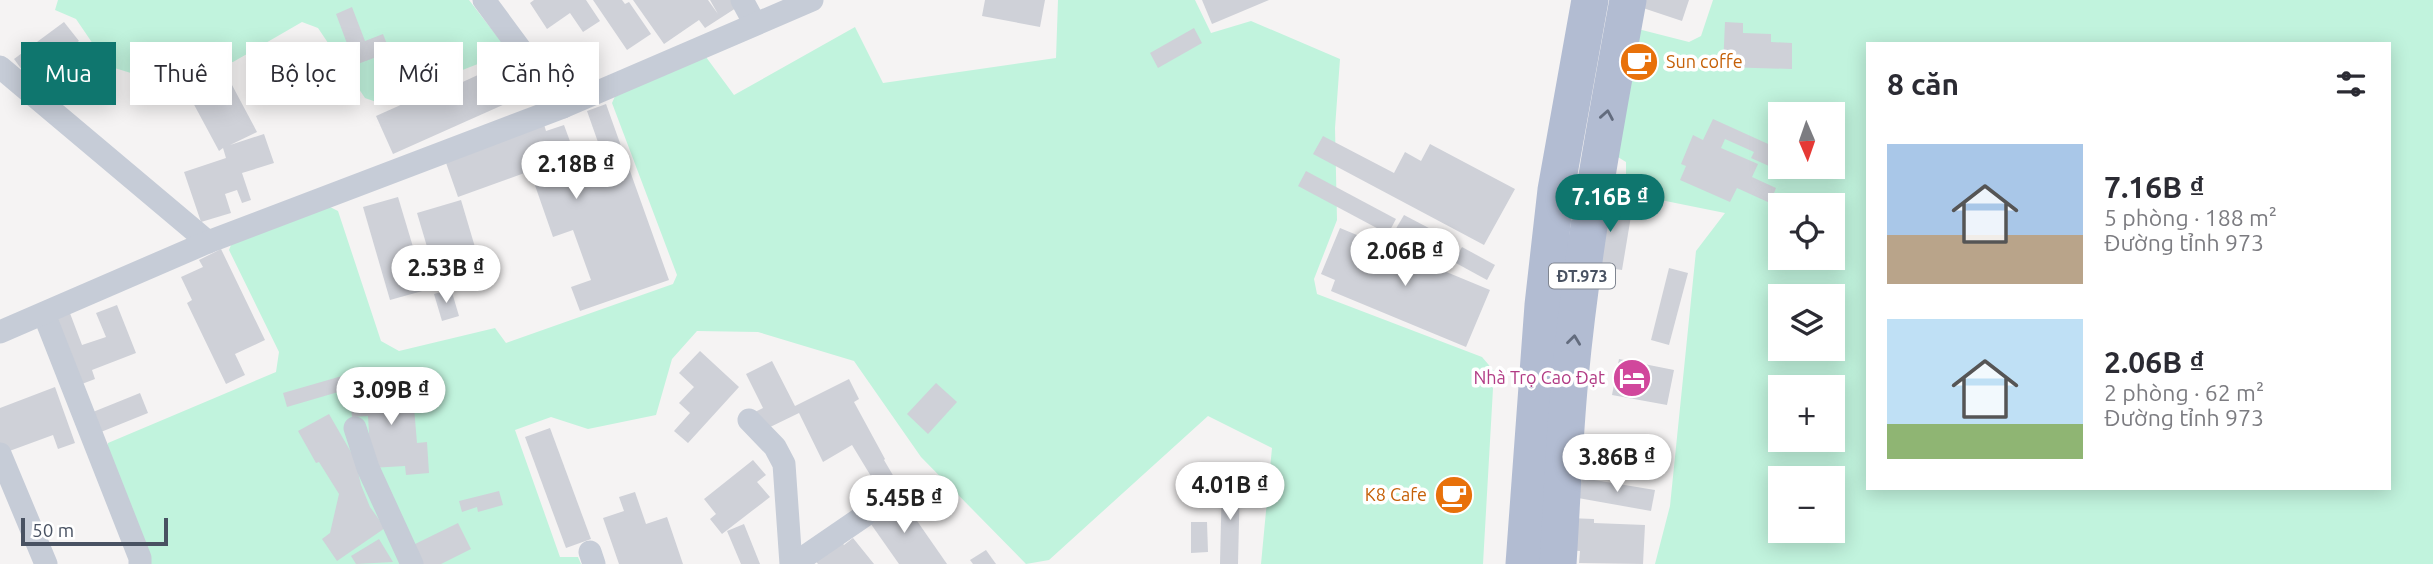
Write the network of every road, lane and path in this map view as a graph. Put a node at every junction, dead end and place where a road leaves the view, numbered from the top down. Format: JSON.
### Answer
{"nodes":[{"id":1,"x":484,"y":0,"type":"edge"},
{"id":2,"x":742,"y":0,"type":"edge"},
{"id":3,"x":812,"y":0,"type":"edge"},
{"id":4,"x":1565,"y":0,"type":"edge"},
{"id":5,"x":1590,"y":0,"type":"edge"},
{"id":6,"x":1628,"y":0,"type":"edge"},
{"id":7,"x":755,"y":24,"type":"junction"},
{"id":8,"x":1580,"y":51,"type":"junction"},
{"id":9,"x":0,"y":67,"type":"edge"},
{"id":10,"x":563,"y":107,"type":"junction"},
{"id":11,"x":208,"y":242,"type":"junction"},
{"id":12,"x":44,"y":314,"type":"junction"},
{"id":13,"x":0,"y":332,"type":"edge"},
{"id":14,"x":749,"y":420,"type":"dead end"},
{"id":15,"x":355,"y":428,"type":"dead end"},
{"id":16,"x":0,"y":454,"type":"edge"},
{"id":17,"x":864,"y":516,"type":"dead end"},
{"id":18,"x":1541,"y":558,"type":"edge"},
{"id":19,"x":46,"y":564,"type":"edge"},
{"id":20,"x":140,"y":564,"type":"edge"},
{"id":21,"x":412,"y":564,"type":"edge"},
{"id":22,"x":792,"y":564,"type":"edge"}],
"edges":[{"from":1,"to":10,"type":"street"},
{"from":2,"to":7,"type":"street"},
{"from":3,"to":7,"type":"street"},
{"from":4,"to":8,"type":"main road","number":"ĐT.973"},
{"from":5,"to":8,"type":"main road","number":"ĐT.973"},
{"from":18,"to":6,"type":"main road","number":"ĐT.973","one_way":true},
{"from":7,"to":10,"type":"street"},
{"from":8,"to":18,"type":"main road","number":"ĐT.973"},
{"from":9,"to":11,"type":"street"},
{"from":10,"to":11,"type":"street"},
{"from":11,"to":12,"type":"street"},
{"from":12,"to":13,"type":"street"},
{"from":12,"to":20,"type":"street"},
{"from":14,"to":22,"type":"street"},
{"from":15,"to":21,"type":"street"},
{"from":16,"to":19,"type":"street"},
{"from":17,"to":22,"type":"street"}]}
